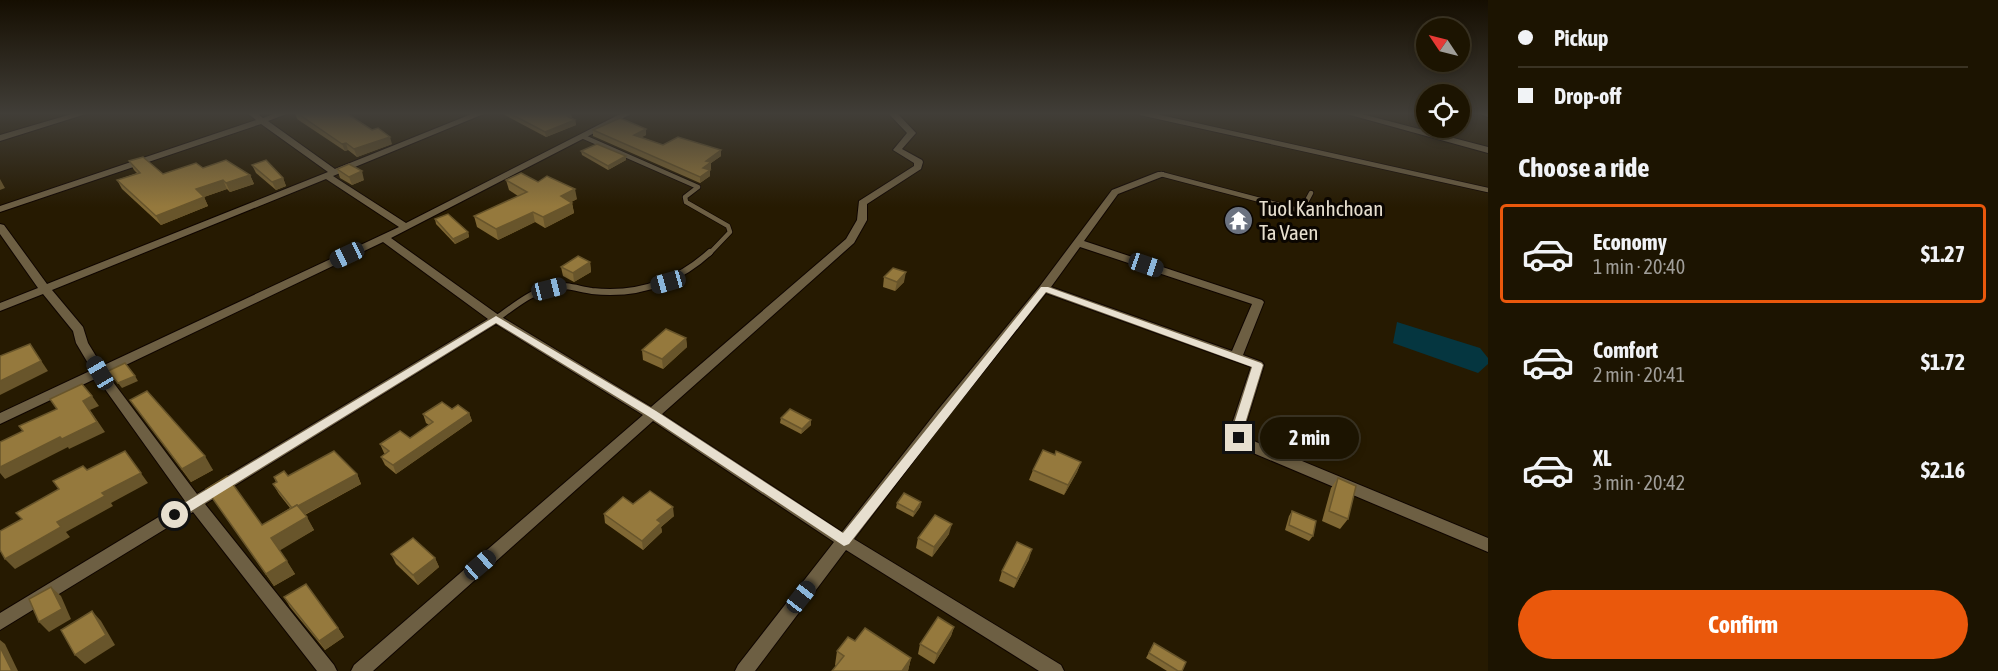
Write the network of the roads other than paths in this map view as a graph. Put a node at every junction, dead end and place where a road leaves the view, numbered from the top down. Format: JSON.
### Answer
{"nodes":[{"id":1,"x":193,"y":144,"type":"edge"},
{"id":2,"x":292,"y":144,"type":"edge"},
{"id":3,"x":406,"y":144,"type":"edge"},
{"id":4,"x":569,"y":144,"type":"edge"},
{"id":5,"x":603,"y":144,"type":"edge"},
{"id":6,"x":902,"y":144,"type":"edge"},
{"id":7,"x":1282,"y":144,"type":"edge"},
{"id":8,"x":1468,"y":144,"type":"edge"},
{"id":9,"x":1488,"y":150,"type":"edge"},
{"id":10,"x":1161,"y":174,"type":"joint"},
{"id":11,"x":331,"y":175,"type":"junction"},
{"id":12,"x":1488,"y":190,"type":"edge"},
{"id":13,"x":1311,"y":193,"type":"dead end"},
{"id":14,"x":0,"y":209,"type":"edge"},
{"id":15,"x":0,"y":227,"type":"edge"},
{"id":16,"x":406,"y":227,"type":"junction"},
{"id":17,"x":384,"y":238,"type":"junction"},
{"id":18,"x":1079,"y":243,"type":"junction"},
{"id":19,"x":1044,"y":288,"type":"junction"},
{"id":20,"x":45,"y":289,"type":"junction"},
{"id":21,"x":0,"y":307,"type":"edge"},
{"id":22,"x":496,"y":319,"type":"junction"},
{"id":23,"x":1236,"y":357,"type":"junction"},
{"id":24,"x":100,"y":373,"type":"junction"},
{"id":25,"x":652,"y":414,"type":"junction"},
{"id":26,"x":0,"y":419,"type":"edge"},
{"id":27,"x":195,"y":503,"type":"junction"},
{"id":28,"x":844,"y":541,"type":"junction"},
{"id":29,"x":1488,"y":544,"type":"edge"},
{"id":30,"x":0,"y":622,"type":"edge"},
{"id":31,"x":328,"y":671,"type":"edge"},
{"id":32,"x":360,"y":671,"type":"edge"},
{"id":33,"x":744,"y":671,"type":"edge"},
{"id":34,"x":1055,"y":671,"type":"edge"}],
"edges":[{"from":1,"to":14,"type":"street"},
{"from":2,"to":11,"type":"street"},
{"from":3,"to":11,"type":"street"},
{"from":4,"to":16,"type":"street"},
{"from":5,"to":22,"type":"lane"},
{"from":6,"to":25,"type":"street"},
{"from":7,"to":12,"type":"lane"},
{"from":8,"to":9,"type":"street"},
{"from":10,"to":13,"type":"lane"},
{"from":10,"to":18,"type":"street"},
{"from":11,"to":16,"type":"street"},
{"from":11,"to":20,"type":"street"},
{"from":15,"to":20,"type":"street"},
{"from":16,"to":17,"type":"street"},
{"from":17,"to":22,"type":"street"},
{"from":17,"to":24,"type":"street"},
{"from":18,"to":19,"type":"street"},
{"from":18,"to":23,"type":"street"},
{"from":19,"to":23,"type":"street"},
{"from":19,"to":28,"type":"street"},
{"from":20,"to":21,"type":"street"},
{"from":20,"to":24,"type":"street"},
{"from":22,"to":25,"type":"street"},
{"from":22,"to":27,"type":"street"},
{"from":23,"to":29,"type":"street"},
{"from":24,"to":26,"type":"street"},
{"from":24,"to":27,"type":"street"},
{"from":25,"to":28,"type":"street"},
{"from":25,"to":32,"type":"street"},
{"from":27,"to":30,"type":"street"},
{"from":27,"to":31,"type":"street"},
{"from":28,"to":33,"type":"street"},
{"from":28,"to":34,"type":"street"}]}
